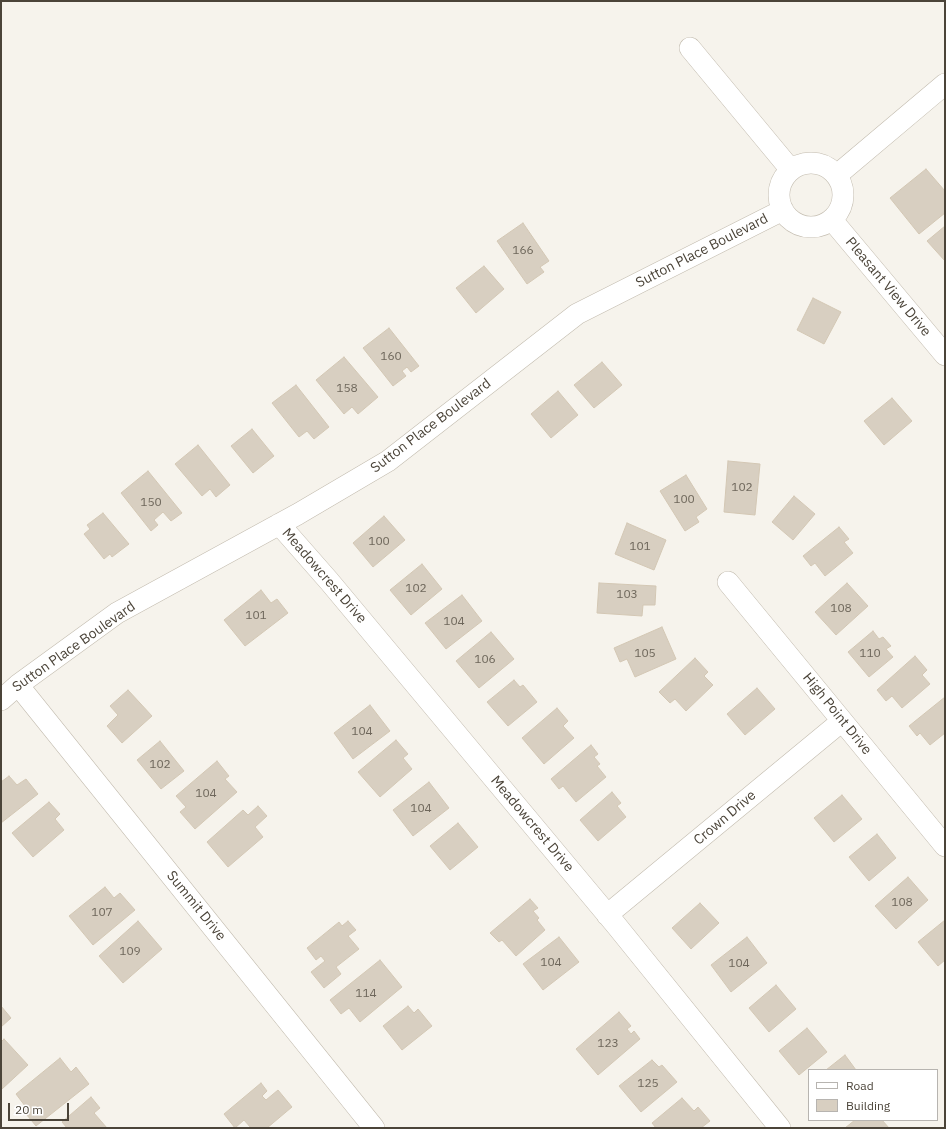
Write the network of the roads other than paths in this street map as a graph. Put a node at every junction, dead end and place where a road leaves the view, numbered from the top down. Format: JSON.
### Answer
{"nodes":[{"id":1,"x":690,"y":48,"type":"dead end"},
{"id":2,"x":945,"y":84,"type":"edge"},
{"id":3,"x":791,"y":170,"type":"junction"},
{"id":4,"x":837,"y":175,"type":"junction"},
{"id":5,"x":783,"y":210,"type":"junction"},
{"id":6,"x":832,"y":220,"type":"junction"},
{"id":7,"x":945,"y":355,"type":"edge"},
{"id":8,"x":279,"y":524,"type":"junction"},
{"id":9,"x":728,"y":582,"type":"dead end"},
{"id":10,"x":18,"y":685,"type":"junction"},
{"id":11,"x":1,"y":700,"type":"edge"},
{"id":12,"x":842,"y":721,"type":"junction"},
{"id":13,"x":945,"y":846,"type":"edge"},
{"id":14,"x":607,"y":915,"type":"junction"},
{"id":15,"x":374,"y":1128,"type":"edge"},
{"id":16,"x":780,"y":1128,"type":"edge"}],
"edges":[{"from":1,"to":3,"type":"street"},
{"from":2,"to":4,"type":"street"},
{"from":3,"to":4,"type":"street"},
{"from":3,"to":5,"type":"street"},
{"from":4,"to":6,"type":"street"},
{"from":5,"to":6,"type":"street"},
{"from":5,"to":8,"type":"street","name":"Sutton Place Boulevard"},
{"from":6,"to":7,"type":"street","name":"Pleasant View Drive"},
{"from":8,"to":10,"type":"street","name":"Sutton Place Boulevard"},
{"from":8,"to":14,"type":"street","name":"Meadowcrest Drive"},
{"from":9,"to":12,"type":"street","name":"High Point Drive"},
{"from":10,"to":11,"type":"street","name":"Sutton Place Boulevard"},
{"from":10,"to":15,"type":"street","name":"Summit Drive"},
{"from":12,"to":13,"type":"street","name":"High Point Drive"},
{"from":12,"to":14,"type":"street","name":"Crown Drive"},
{"from":14,"to":16,"type":"street","name":"Meadowcrest Drive"}]}
